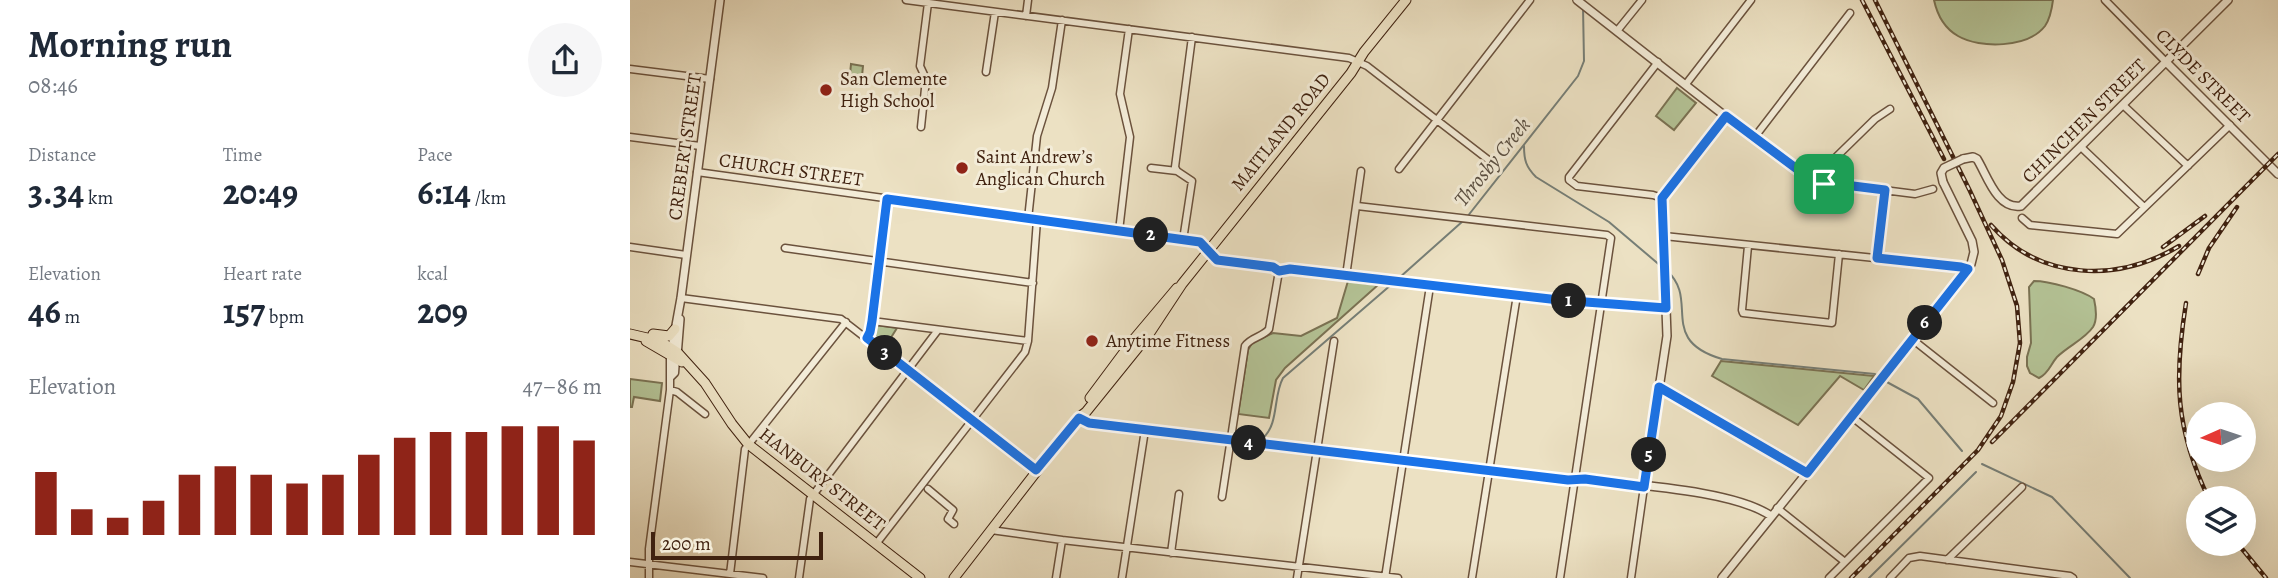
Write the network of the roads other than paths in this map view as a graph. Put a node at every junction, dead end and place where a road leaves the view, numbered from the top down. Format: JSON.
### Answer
{"nodes":[{"id":1,"x":714,"y":0,"type":"edge"},
{"id":2,"x":720,"y":0,"type":"edge"},
{"id":3,"x":906,"y":0,"type":"edge"},
{"id":4,"x":1028,"y":0,"type":"edge"},
{"id":5,"x":1406,"y":0,"type":"edge"},
{"id":6,"x":1530,"y":0,"type":"edge"},
{"id":7,"x":1577,"y":0,"type":"edge"},
{"id":8,"x":1642,"y":0,"type":"edge"},
{"id":9,"x":1751,"y":0,"type":"edge"},
{"id":10,"x":2105,"y":0,"type":"edge"},
{"id":11,"x":2228,"y":0,"type":"edge"},
{"id":12,"x":928,"y":3,"type":"junction"},
{"id":13,"x":995,"y":12,"type":"junction"},
{"id":14,"x":1850,"y":13,"type":"dead end"},
{"id":15,"x":1026,"y":16,"type":"junction"},
{"id":16,"x":1062,"y":20,"type":"junction"},
{"id":17,"x":1129,"y":29,"type":"junction"},
{"id":18,"x":1617,"y":31,"type":"junction"},
{"id":19,"x":1192,"y":37,"type":"junction"},
{"id":20,"x":1358,"y":62,"type":"junction"},
{"id":21,"x":1658,"y":62,"type":"junction"},
{"id":22,"x":2166,"y":62,"type":"junction"},
{"id":23,"x":630,"y":69,"type":"edge"},
{"id":24,"x":986,"y":72,"type":"dead end"},
{"id":25,"x":709,"y":79,"type":"junction"},
{"id":26,"x":1686,"y":84,"type":"junction"},
{"id":27,"x":2123,"y":105,"type":"junction"},
{"id":28,"x":1890,"y":109,"type":"dead end"},
{"id":29,"x":1726,"y":116,"type":"junction"},
{"id":30,"x":1436,"y":121,"type":"junction"},
{"id":31,"x":2230,"y":125,"type":"junction"},
{"id":32,"x":921,"y":127,"type":"dead end"},
{"id":33,"x":630,"y":137,"type":"edge"},
{"id":34,"x":1754,"y":138,"type":"junction"},
{"id":35,"x":700,"y":146,"type":"junction"},
{"id":36,"x":2081,"y":148,"type":"junction"},
{"id":37,"x":1495,"y":166,"type":"dead end"},
{"id":38,"x":2188,"y":166,"type":"junction"},
{"id":39,"x":1151,"y":168,"type":"dead end"},
{"id":40,"x":1399,"y":169,"type":"dead end"},
{"id":41,"x":1177,"y":171,"type":"junction"},
{"id":42,"x":1362,"y":171,"type":"dead end"},
{"id":43,"x":697,"y":172,"type":"junction"},
{"id":44,"x":2278,"y":174,"type":"edge"},
{"id":45,"x":1819,"y":183,"type":"junction"},
{"id":46,"x":1933,"y":189,"type":"dead end"},
{"id":47,"x":1885,"y":190,"type":"junction"},
{"id":48,"x":1662,"y":198,"type":"junction"},
{"id":49,"x":887,"y":199,"type":"junction"},
{"id":50,"x":1357,"y":206,"type":"junction"},
{"id":51,"x":2144,"y":207,"type":"junction"},
{"id":52,"x":2022,"y":218,"type":"dead end"},
{"id":53,"x":1028,"y":219,"type":"junction"},
{"id":54,"x":1037,"y":220,"type":"junction"},
{"id":55,"x":1119,"y":231,"type":"junction"},
{"id":56,"x":1664,"y":236,"type":"junction"},
{"id":57,"x":1184,"y":240,"type":"junction"},
{"id":58,"x":1748,"y":246,"type":"junction"},
{"id":59,"x":630,"y":247,"type":"edge"},
{"id":60,"x":785,"y":248,"type":"dead end"},
{"id":61,"x":1209,"y":251,"type":"junction"},
{"id":62,"x":1839,"y":254,"type":"junction"},
{"id":63,"x":686,"y":255,"type":"junction"},
{"id":64,"x":1877,"y":258,"type":"junction"},
{"id":65,"x":879,"y":262,"type":"junction"},
{"id":66,"x":1968,"y":269,"type":"junction"},
{"id":67,"x":1279,"y":271,"type":"junction"},
{"id":68,"x":1346,"y":276,"type":"junction"},
{"id":69,"x":1032,"y":283,"type":"junction"},
{"id":70,"x":1430,"y":286,"type":"junction"},
{"id":71,"x":1517,"y":295,"type":"junction"},
{"id":72,"x":681,"y":298,"type":"junction"},
{"id":73,"x":1602,"y":304,"type":"junction"},
{"id":74,"x":1666,"y":308,"type":"junction"},
{"id":75,"x":872,"y":321,"type":"junction"},
{"id":76,"x":846,"y":322,"type":"junction"},
{"id":77,"x":675,"y":329,"type":"junction"},
{"id":78,"x":938,"y":330,"type":"junction"},
{"id":79,"x":630,"y":334,"type":"edge"},
{"id":80,"x":867,"y":338,"type":"junction"},
{"id":81,"x":1912,"y":339,"type":"junction"},
{"id":82,"x":1028,"y":341,"type":"junction"},
{"id":83,"x":1334,"y":341,"type":"dead end"},
{"id":84,"x":674,"y":353,"type":"junction"},
{"id":85,"x":908,"y":371,"type":"junction"},
{"id":86,"x":1659,"y":387,"type":"junction"},
{"id":87,"x":670,"y":390,"type":"junction"},
{"id":88,"x":1993,"y":402,"type":"dead end"},
{"id":89,"x":705,"y":414,"type":"dead end"},
{"id":90,"x":1852,"y":417,"type":"junction"},
{"id":91,"x":1079,"y":418,"type":"junction"},
{"id":92,"x":971,"y":420,"type":"junction"},
{"id":93,"x":1145,"y":430,"type":"junction"},
{"id":94,"x":1231,"y":441,"type":"junction"},
{"id":95,"x":748,"y":444,"type":"junction"},
{"id":96,"x":1317,"y":451,"type":"junction"},
{"id":97,"x":1403,"y":460,"type":"junction"},
{"id":98,"x":1036,"y":470,"type":"junction"},
{"id":99,"x":1489,"y":470,"type":"junction"},
{"id":100,"x":1807,"y":473,"type":"junction"},
{"id":101,"x":1575,"y":480,"type":"junction"},
{"id":102,"x":1644,"y":487,"type":"junction"},
{"id":103,"x":2022,"y":487,"type":"dead end"},
{"id":104,"x":928,"y":489,"type":"dead end"},
{"id":105,"x":1178,"y":494,"type":"dead end"},
{"id":106,"x":813,"y":495,"type":"junction"},
{"id":107,"x":1222,"y":497,"type":"dead end"},
{"id":108,"x":1777,"y":508,"type":"junction"},
{"id":109,"x":1771,"y":516,"type":"junction"},
{"id":110,"x":954,"y":524,"type":"dead end"},
{"id":111,"x":990,"y":530,"type":"junction"},
{"id":112,"x":1062,"y":540,"type":"junction"},
{"id":113,"x":876,"y":544,"type":"junction"},
{"id":114,"x":1126,"y":547,"type":"junction"},
{"id":115,"x":1171,"y":553,"type":"junction"},
{"id":116,"x":1947,"y":560,"type":"junction"},
{"id":117,"x":630,"y":562,"type":"edge"},
{"id":118,"x":1845,"y":562,"type":"junction"},
{"id":119,"x":649,"y":564,"type":"junction"},
{"id":120,"x":1299,"y":567,"type":"junction"},
{"id":121,"x":730,"y":574,"type":"junction"},
{"id":122,"x":1385,"y":577,"type":"edge"},
{"id":123,"x":649,"y":578,"type":"edge"},
{"id":124,"x":763,"y":578,"type":"edge"},
{"id":125,"x":799,"y":578,"type":"edge"},
{"id":126,"x":920,"y":578,"type":"edge"},
{"id":127,"x":954,"y":578,"type":"edge"},
{"id":128,"x":1056,"y":578,"type":"edge"},
{"id":129,"x":1122,"y":578,"type":"edge"},
{"id":130,"x":1297,"y":578,"type":"edge"},
{"id":131,"x":1398,"y":578,"type":"edge"},
{"id":132,"x":1472,"y":578,"type":"edge"},
{"id":133,"x":1560,"y":578,"type":"edge"},
{"id":134,"x":1631,"y":578,"type":"edge"},
{"id":135,"x":1722,"y":578,"type":"edge"},
{"id":136,"x":1829,"y":578,"type":"edge"},
{"id":137,"x":1890,"y":578,"type":"edge"},
{"id":138,"x":2073,"y":578,"type":"edge"}],
"edges":[{"from":1,"to":2,"type":"street"},
{"from":2,"to":25,"type":"street","name":"CREBERT STREET"},
{"from":3,"to":12,"type":"street"},
{"from":4,"to":15,"type":"street"},
{"from":5,"to":20,"type":"main road","name":"MAITLAND ROAD"},
{"from":6,"to":30,"type":"street"},
{"from":7,"to":18,"type":"street"},
{"from":8,"to":18,"type":"street"},
{"from":9,"to":26,"type":"street"},
{"from":10,"to":22,"type":"street","name":"CLYDE STREET"},
{"from":11,"to":22,"type":"street","name":"CHINCHEN STREET"},
{"from":12,"to":13,"type":"street"},
{"from":12,"to":32,"type":"street"},
{"from":13,"to":15,"type":"street"},
{"from":13,"to":24,"type":"street"},
{"from":14,"to":34,"type":"street"},
{"from":15,"to":16,"type":"street"},
{"from":16,"to":17,"type":"street"},
{"from":16,"to":53,"type":"street"},
{"from":17,"to":19,"type":"street"},
{"from":17,"to":55,"type":"street"},
{"from":18,"to":21,"type":"street"},
{"from":19,"to":20,"type":"street"},
{"from":19,"to":41,"type":"street"},
{"from":20,"to":30,"type":"street"},
{"from":20,"to":61,"type":"main road","name":"MAITLAND ROAD"},
{"from":21,"to":26,"type":"street"},
{"from":21,"to":48,"type":"street"},
{"from":22,"to":27,"type":"street","name":"CHINCHEN STREET"},
{"from":22,"to":31,"type":"street","name":"CLYDE STREET"},
{"from":23,"to":25,"type":"street"},
{"from":25,"to":35,"type":"street","name":"CREBERT STREET"},
{"from":26,"to":29,"type":"street"},
{"from":27,"to":36,"type":"street","name":"CHINCHEN STREET"},
{"from":27,"to":38,"type":"street"},
{"from":28,"to":45,"type":"street"},
{"from":29,"to":34,"type":"street"},
{"from":29,"to":48,"type":"street"},
{"from":30,"to":37,"type":"street"},
{"from":30,"to":40,"type":"street"},
{"from":31,"to":38,"type":"street"},
{"from":31,"to":44,"type":"street","name":"CLYDE STREET"},
{"from":33,"to":35,"type":"street"},
{"from":34,"to":45,"type":"street"},
{"from":35,"to":43,"type":"street","name":"CREBERT STREET"},
{"from":36,"to":51,"type":"street"},
{"from":36,"to":66,"type":"street","name":"CHINCHEN STREET","bridge":true},
{"from":38,"to":51,"type":"street"},
{"from":39,"to":41,"type":"street"},
{"from":41,"to":57,"type":"street"},
{"from":42,"to":50,"type":"street"},
{"from":43,"to":49,"type":"street","name":"CHURCH STREET"},
{"from":43,"to":63,"type":"street","name":"CREBERT STREET"},
{"from":45,"to":47,"type":"street"},
{"from":46,"to":47,"type":"street"},
{"from":47,"to":64,"type":"street"},
{"from":48,"to":56,"type":"street"},
{"from":49,"to":53,"type":"street","name":"CHURCH STREET"},
{"from":49,"to":65,"type":"street"},
{"from":50,"to":68,"type":"street"},
{"from":50,"to":73,"type":"street"},
{"from":51,"to":52,"type":"street"},
{"from":53,"to":54,"type":"street","name":"CHURCH STREET"},
{"from":54,"to":55,"type":"street","name":"CHURCH STREET"},
{"from":54,"to":69,"type":"street"},
{"from":55,"to":57,"type":"street","name":"CHURCH STREET"},
{"from":56,"to":58,"type":"street"},
{"from":56,"to":74,"type":"street"},
{"from":57,"to":61,"type":"street","name":"CHURCH STREET"},
{"from":58,"to":62,"type":"street"},
{"from":58,"to":62,"type":"street"},
{"from":59,"to":63,"type":"street"},
{"from":60,"to":65,"type":"street"},
{"from":61,"to":67,"type":"street","name":"CHURCH STREET"},
{"from":61,"to":91,"type":"main road","name":"MAITLAND ROAD"},
{"from":62,"to":64,"type":"street"},
{"from":63,"to":72,"type":"street","name":"CREBERT STREET"},
{"from":64,"to":66,"type":"street"},
{"from":65,"to":69,"type":"street"},
{"from":65,"to":75,"type":"street"},
{"from":66,"to":81,"type":"street"},
{"from":67,"to":68,"type":"street","name":"CHURCH STREET"},
{"from":67,"to":94,"type":"street"},
{"from":68,"to":70,"type":"street","name":"CHURCH STREET"},
{"from":69,"to":82,"type":"street"},
{"from":70,"to":71,"type":"street","name":"CHURCH STREET"},
{"from":70,"to":97,"type":"street"},
{"from":71,"to":73,"type":"street","name":"CHURCH STREET"},
{"from":71,"to":99,"type":"street"},
{"from":72,"to":76,"type":"street"},
{"from":72,"to":77,"type":"street","name":"CREBERT STREET"},
{"from":72,"to":84,"type":"street","name":"CREBERT STREET"},
{"from":73,"to":74,"type":"street","name":"CHURCH STREET"},
{"from":73,"to":101,"type":"street"},
{"from":74,"to":86,"type":"street"},
{"from":75,"to":78,"type":"street"},
{"from":75,"to":80,"type":"street"},
{"from":76,"to":80,"type":"street"},
{"from":76,"to":95,"type":"street"},
{"from":77,"to":79,"type":"main road"},
{"from":77,"to":84,"type":"street","name":"CREBERT STREET"},
{"from":78,"to":82,"type":"street"},
{"from":78,"to":85,"type":"street"},
{"from":79,"to":84,"type":"main road","name":"HANBURY STREET"},
{"from":80,"to":85,"type":"street"},
{"from":81,"to":88,"type":"street"},
{"from":81,"to":90,"type":"street"},
{"from":82,"to":92,"type":"street"},
{"from":83,"to":96,"type":"street"},
{"from":84,"to":87,"type":"street","name":"CREBERT STREET"},
{"from":84,"to":95,"type":"main road","name":"HANBURY STREET"},
{"from":85,"to":92,"type":"street"},
{"from":85,"to":106,"type":"street"},
{"from":86,"to":100,"type":"street"},
{"from":86,"to":102,"type":"street"},
{"from":87,"to":89,"type":"street"},
{"from":87,"to":119,"type":"street","name":"CREBERT STREET"},
{"from":90,"to":100,"type":"street"},
{"from":90,"to":118,"type":"street"},
{"from":91,"to":93,"type":"street"},
{"from":91,"to":98,"type":"main road","name":"MAITLAND ROAD"},
{"from":92,"to":98,"type":"street"},
{"from":92,"to":113,"type":"street"},
{"from":93,"to":94,"type":"street"},
{"from":93,"to":114,"type":"street"},
{"from":94,"to":96,"type":"street"},
{"from":94,"to":107,"type":"street"},
{"from":95,"to":106,"type":"main road","name":"HANBURY STREET"},
{"from":95,"to":121,"type":"street"},
{"from":96,"to":97,"type":"street"},
{"from":96,"to":120,"type":"street"},
{"from":97,"to":99,"type":"street"},
{"from":97,"to":122,"type":"street"},
{"from":98,"to":111,"type":"main road","name":"MAITLAND ROAD"},
{"from":99,"to":101,"type":"street"},
{"from":99,"to":132,"type":"street"},
{"from":100,"to":108,"type":"street"},
{"from":101,"to":102,"type":"street"},
{"from":101,"to":133,"type":"street"},
{"from":102,"to":109,"type":"street"},
{"from":102,"to":134,"type":"street"},
{"from":103,"to":116,"type":"street"},
{"from":104,"to":110,"type":"street"},
{"from":105,"to":115,"type":"street"},
{"from":106,"to":113,"type":"main road","name":"HANBURY STREET"},
{"from":106,"to":125,"type":"street"},
{"from":108,"to":109,"type":"street"},
{"from":108,"to":118,"type":"street"},
{"from":109,"to":135,"type":"street"},
{"from":111,"to":112,"type":"street"},
{"from":111,"to":127,"type":"main road","name":"MAITLAND ROAD"},
{"from":112,"to":114,"type":"street"},
{"from":112,"to":128,"type":"street"},
{"from":113,"to":126,"type":"main road","name":"HANBURY STREET"},
{"from":114,"to":115,"type":"street"},
{"from":114,"to":129,"type":"street"},
{"from":115,"to":120,"type":"street"},
{"from":116,"to":137,"type":"street"},
{"from":116,"to":138,"type":"street"},
{"from":117,"to":119,"type":"street"},
{"from":118,"to":136,"type":"street"},
{"from":119,"to":121,"type":"street"},
{"from":119,"to":123,"type":"street","name":"CREBERT STREET"},
{"from":120,"to":122,"type":"street"},
{"from":120,"to":130,"type":"street"},
{"from":121,"to":124,"type":"street"},
{"from":122,"to":131,"type":"street"}]}
